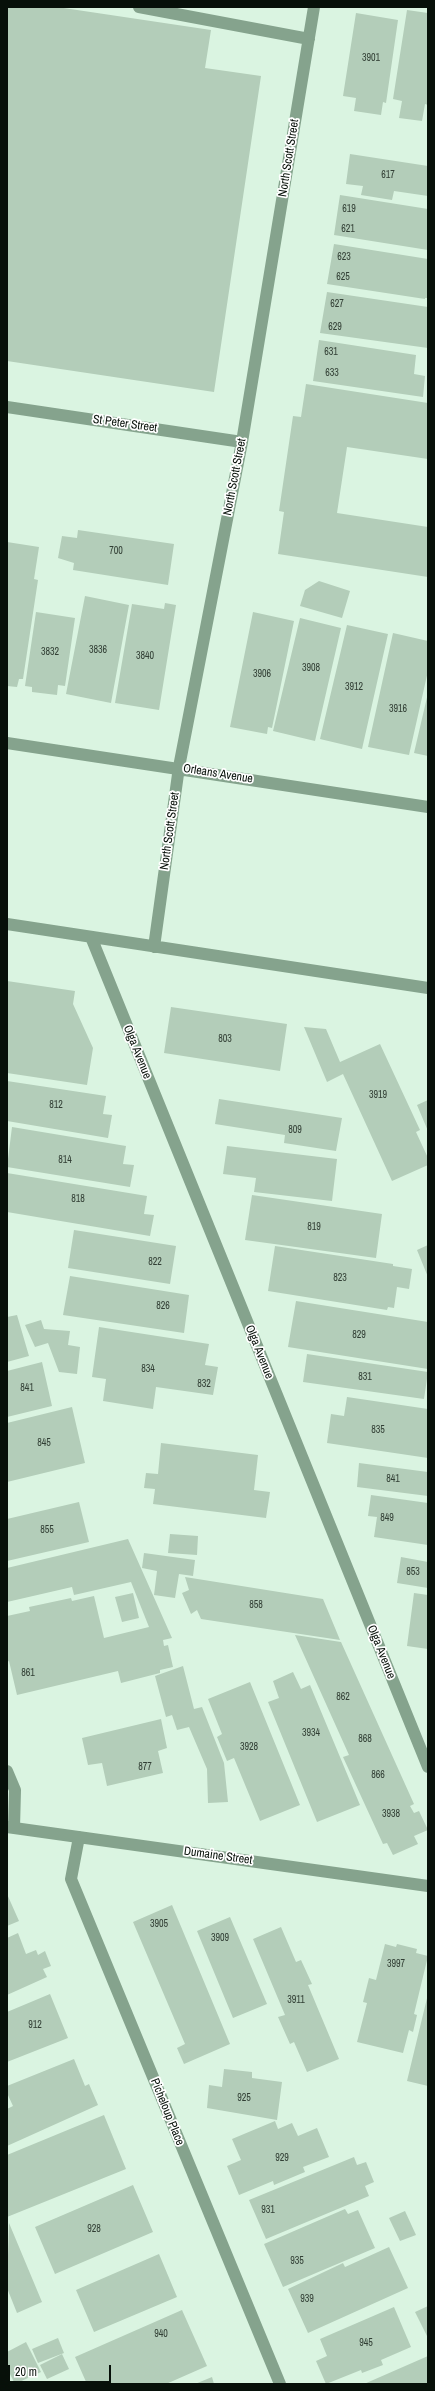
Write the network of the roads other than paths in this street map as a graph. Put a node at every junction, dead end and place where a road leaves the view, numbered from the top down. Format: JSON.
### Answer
{"nodes":[{"id":1,"x":139,"y":7,"type":"edge"},
{"id":2,"x":314,"y":7,"type":"edge"},
{"id":3,"x":309,"y":38,"type":"junction"},
{"id":4,"x":7,"y":407,"type":"edge"},
{"id":5,"x":242,"y":442,"type":"junction"},
{"id":6,"x":7,"y":743,"type":"edge"},
{"id":7,"x":179,"y":767,"type":"junction"},
{"id":8,"x":428,"y":807,"type":"edge"},
{"id":9,"x":7,"y":924,"type":"edge"},
{"id":10,"x":91,"y":937,"type":"junction"},
{"id":11,"x":154,"y":947,"type":"junction"},
{"id":12,"x":428,"y":988,"type":"edge"},
{"id":13,"x":428,"y":1767,"type":"edge"},
{"id":14,"x":7,"y":1771,"type":"edge"},
{"id":15,"x":10,"y":1827,"type":"edge"},
{"id":16,"x":79,"y":1837,"type":"junction"},
{"id":17,"x":428,"y":1886,"type":"edge"},
{"id":18,"x":280,"y":2384,"type":"edge"}],
"edges":[{"from":1,"to":3,"type":"street"},
{"from":2,"to":3,"type":"street","name":"North Scott Street"},
{"from":3,"to":5,"type":"street","name":"North Scott Street"},
{"from":4,"to":5,"type":"street","name":"St Peter Street"},
{"from":5,"to":7,"type":"street","name":"North Scott Street"},
{"from":6,"to":7,"type":"street","name":"Orleans Avenue"},
{"from":7,"to":8,"type":"street","name":"Orleans Avenue"},
{"from":7,"to":11,"type":"street","name":"North Scott Street"},
{"from":9,"to":10,"type":"street"},
{"from":10,"to":11,"type":"street"},
{"from":10,"to":13,"type":"street","name":"Olga Avenue"},
{"from":11,"to":12,"type":"street"},
{"from":14,"to":15,"type":"street"},
{"from":15,"to":16,"type":"street","name":"Dumaine Street"},
{"from":16,"to":17,"type":"street","name":"Dumaine Street"},
{"from":16,"to":18,"type":"street","name":"Picheloup Place"}]}
